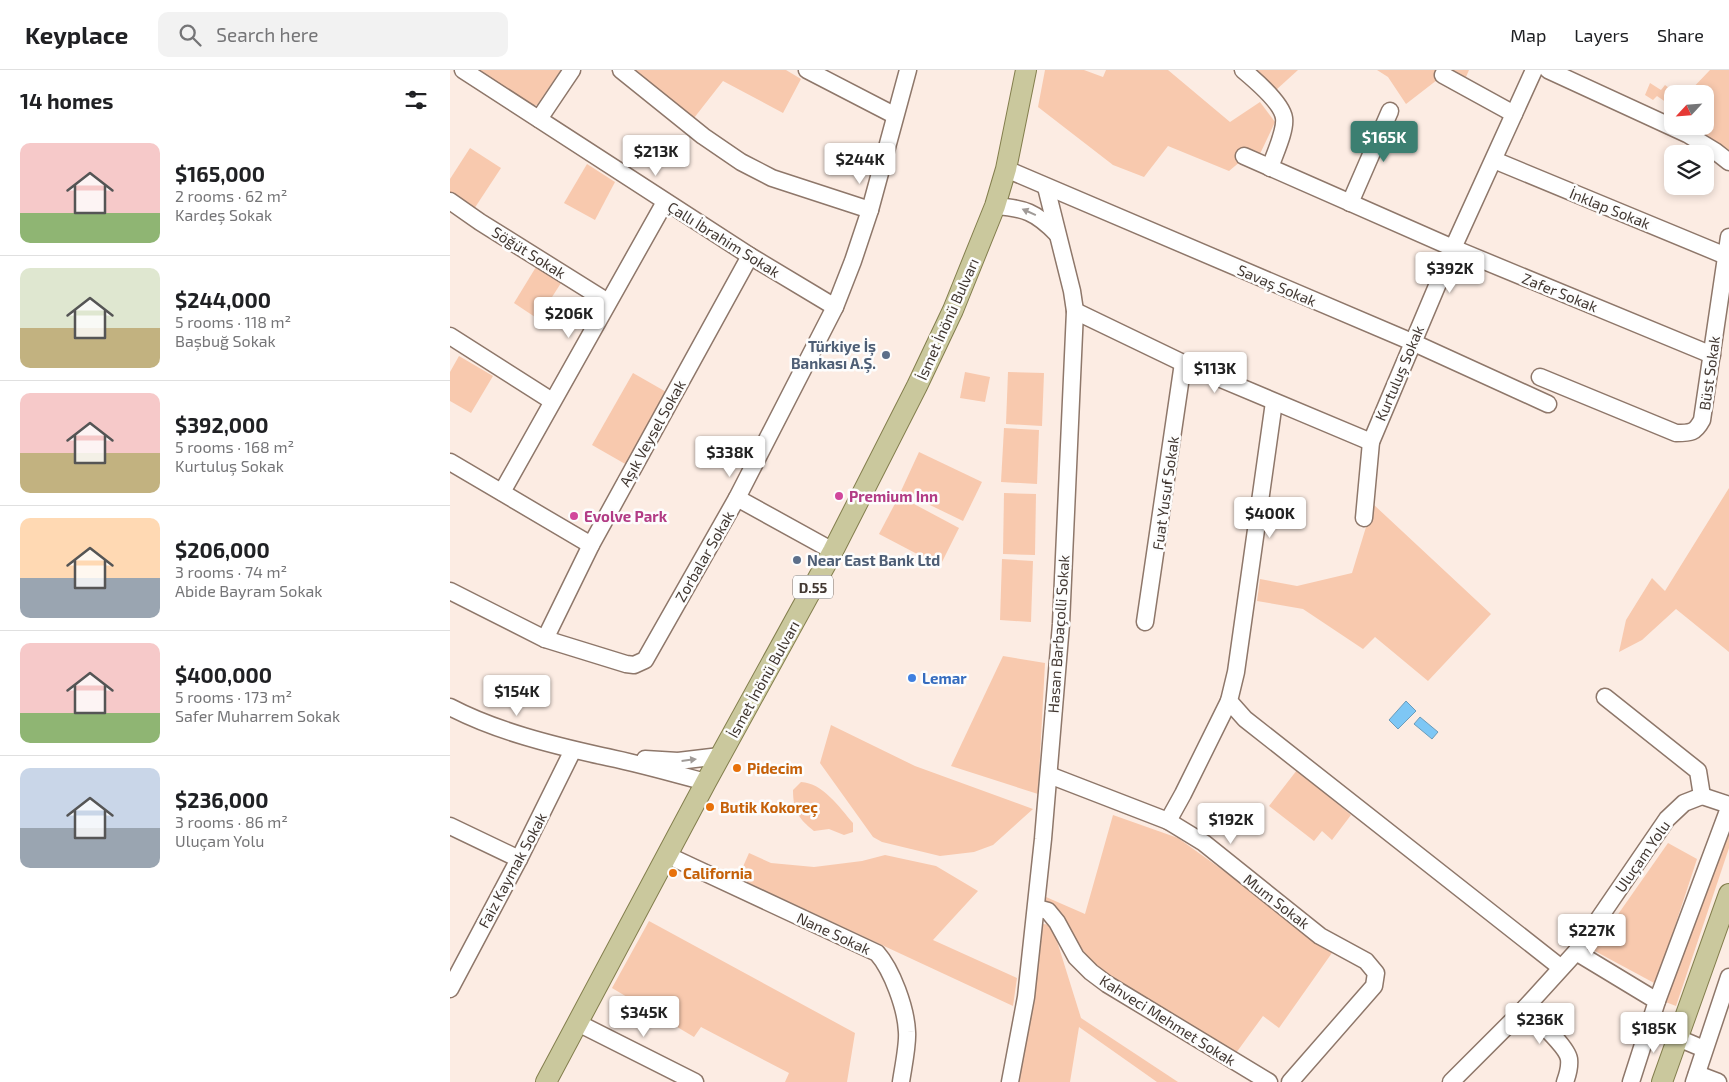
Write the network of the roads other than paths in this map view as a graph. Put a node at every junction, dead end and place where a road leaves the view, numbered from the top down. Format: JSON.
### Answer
{"nodes":[{"id":1,"x":463,"y":70,"type":"edge"},
{"id":2,"x":572,"y":70,"type":"edge"},
{"id":3,"x":621,"y":70,"type":"edge"},
{"id":4,"x":807,"y":70,"type":"edge"},
{"id":5,"x":908,"y":70,"type":"edge"},
{"id":6,"x":1026,"y":70,"type":"edge"},
{"id":7,"x":1243,"y":70,"type":"edge"},
{"id":8,"x":1534,"y":70,"type":"edge"},
{"id":9,"x":1548,"y":70,"type":"edge"},
{"id":10,"x":1443,"y":75,"type":"dead end"},
{"id":11,"x":1390,"y":111,"type":"dead end"},
{"id":12,"x":1514,"y":114,"type":"junction"},
{"id":13,"x":894,"y":115,"type":"junction"},
{"id":14,"x":539,"y":119,"type":"junction"},
{"id":15,"x":1244,"y":156,"type":"dead end"},
{"id":16,"x":1494,"y":160,"type":"junction"},
{"id":17,"x":1729,"y":162,"type":"edge"},
{"id":18,"x":1006,"y":168,"type":"junction"},
{"id":19,"x":1270,"y":168,"type":"junction"},
{"id":20,"x":1046,"y":187,"type":"junction"},
{"id":21,"x":450,"y":201,"type":"edge"},
{"id":22,"x":664,"y":202,"type":"junction"},
{"id":23,"x":1350,"y":203,"type":"junction"},
{"id":24,"x":994,"y":206,"type":"junction"},
{"id":25,"x":870,"y":210,"type":"junction"},
{"id":26,"x":1057,"y":234,"type":"junction"},
{"id":27,"x":1729,"y":237,"type":"edge"},
{"id":28,"x":1452,"y":248,"type":"junction"},
{"id":29,"x":750,"y":256,"type":"junction"},
{"id":30,"x":1726,"y":256,"type":"junction"},
{"id":31,"x":608,"y":302,"type":"junction"},
{"id":32,"x":835,"y":307,"type":"junction"},
{"id":33,"x":1075,"y":312,"type":"junction"},
{"id":34,"x":450,"y":336,"type":"edge"},
{"id":35,"x":1412,"y":342,"type":"junction"},
{"id":36,"x":1712,"y":355,"type":"junction"},
{"id":37,"x":1183,"y":363,"type":"junction"},
{"id":38,"x":1527,"y":394,"type":"junction"},
{"id":39,"x":552,"y":400,"type":"junction"},
{"id":40,"x":1274,"y":402,"type":"junction"},
{"id":41,"x":1548,"y":404,"type":"dead end"},
{"id":42,"x":1371,"y":442,"type":"junction"},
{"id":43,"x":450,"y":462,"type":"edge"},
{"id":44,"x":502,"y":492,"type":"junction"},
{"id":45,"x":738,"y":498,"type":"junction"},
{"id":46,"x":1364,"y":518,"type":"dead end"},
{"id":47,"x":591,"y":545,"type":"junction"},
{"id":48,"x":834,"y":551,"type":"junction"},
{"id":49,"x":450,"y":591,"type":"edge"},
{"id":50,"x":1146,"y":622,"type":"dead end"},
{"id":51,"x":545,"y":640,"type":"junction"},
{"id":52,"x":1605,"y":697,"type":"dead end"},
{"id":53,"x":1229,"y":701,"type":"junction"},
{"id":54,"x":450,"y":707,"type":"edge"},
{"id":55,"x":573,"y":750,"type":"junction"},
{"id":56,"x":602,"y":756,"type":"junction"},
{"id":57,"x":720,"y":756,"type":"junction"},
{"id":58,"x":1049,"y":775,"type":"junction"},
{"id":59,"x":706,"y":782,"type":"junction"},
{"id":60,"x":1702,"y":796,"type":"junction"},
{"id":61,"x":1729,"y":806,"type":"edge"},
{"id":62,"x":1168,"y":821,"type":"junction"},
{"id":63,"x":450,"y":826,"type":"edge"},
{"id":64,"x":667,"y":855,"type":"junction"},
{"id":65,"x":519,"y":859,"type":"junction"},
{"id":66,"x":1729,"y":894,"type":"edge"},
{"id":67,"x":1037,"y":908,"type":"junction"},
{"id":68,"x":1576,"y":952,"type":"junction"},
{"id":69,"x":1560,"y":967,"type":"junction"},
{"id":70,"x":1729,"y":977,"type":"edge"},
{"id":71,"x":450,"y":989,"type":"edge"},
{"id":72,"x":1657,"y":1001,"type":"junction"},
{"id":73,"x":1525,"y":1008,"type":"junction"},
{"id":74,"x":578,"y":1023,"type":"junction"},
{"id":75,"x":1678,"y":1038,"type":"junction"},
{"id":76,"x":1704,"y":1049,"type":"junction"},
{"id":77,"x":1696,"y":1078,"type":"edge"},
{"id":78,"x":546,"y":1082,"type":"edge"},
{"id":79,"x":695,"y":1082,"type":"edge"},
{"id":80,"x":901,"y":1082,"type":"edge"},
{"id":81,"x":1010,"y":1082,"type":"edge"},
{"id":82,"x":1269,"y":1082,"type":"edge"},
{"id":83,"x":1290,"y":1082,"type":"edge"},
{"id":84,"x":1451,"y":1082,"type":"edge"},
{"id":85,"x":1566,"y":1082,"type":"edge"},
{"id":86,"x":1631,"y":1082,"type":"edge"},
{"id":87,"x":1662,"y":1082,"type":"edge"},
{"id":88,"x":1718,"y":1082,"type":"edge"}],
"edges":[{"from":1,"to":14,"type":"street","name":"Çallı İbrahim Sokak"},
{"from":2,"to":14,"type":"street"},
{"from":3,"to":25,"type":"street"},
{"from":4,"to":13,"type":"street"},
{"from":5,"to":13,"type":"street","name":"Zorbalar Sokak"},
{"from":6,"to":18,"type":"main road","name":"İsmet İnönü Bulvarı","number":"D.55"},
{"from":7,"to":19,"type":"street"},
{"from":8,"to":12,"type":"street","name":"Kurtuluş Sokak"},
{"from":9,"to":17,"type":"street"},
{"from":10,"to":12,"type":"street"},
{"from":11,"to":23,"type":"street"},
{"from":12,"to":16,"type":"street","name":"Kurtuluş Sokak"},
{"from":13,"to":25,"type":"street","name":"Zorbalar Sokak"},
{"from":14,"to":22,"type":"street","name":"Çallı İbrahim Sokak"},
{"from":15,"to":19,"type":"street","name":"Zafer Sokak"},
{"from":16,"to":28,"type":"street","name":"Kurtuluş Sokak"},
{"from":16,"to":30,"type":"street","name":"İnklap Sokak"},
{"from":18,"to":20,"type":"street","name":"Savaş Sokak"},
{"from":18,"to":24,"type":"main road","name":"İsmet İnönü Bulvarı","number":"D.55"},
{"from":19,"to":23,"type":"street","name":"Zafer Sokak"},
{"from":20,"to":26,"type":"street","name":"Hasan Barbaçolli Sokak"},
{"from":20,"to":35,"type":"street","name":"Savaş Sokak"},
{"from":21,"to":31,"type":"street","name":"Söğüt Sokak"},
{"from":22,"to":29,"type":"street","name":"Çallı İbrahim Sokak"},
{"from":22,"to":31,"type":"street"},
{"from":23,"to":28,"type":"street","name":"Zafer Sokak"},
{"from":26,"to":24,"type":"street","one_way":true},
{"from":24,"to":48,"type":"main road","name":"İsmet İnönü Bulvarı","number":"D.55"},
{"from":25,"to":32,"type":"street","name":"Zorbalar Sokak"},
{"from":26,"to":33,"type":"street","name":"Hasan Barbaçolli Sokak"},
{"from":27,"to":30,"type":"street","name":"Büst Sokak"},
{"from":28,"to":35,"type":"street","name":"Kurtuluş Sokak"},
{"from":28,"to":36,"type":"street","name":"Zafer Sokak"},
{"from":29,"to":32,"type":"street","name":"Çallı İbrahim Sokak"},
{"from":29,"to":47,"type":"street","name":"Aşık Veysel Sokak"},
{"from":30,"to":36,"type":"street","name":"Büst Sokak"},
{"from":31,"to":39,"type":"street"},
{"from":32,"to":45,"type":"street","name":"Zorbalar Sokak"},
{"from":33,"to":37,"type":"street"},
{"from":33,"to":58,"type":"street","name":"Hasan Barbaçolli Sokak"},
{"from":34,"to":39,"type":"street"},
{"from":35,"to":38,"type":"street","name":"Savaş Sokak"},
{"from":35,"to":42,"type":"street","name":"Kurtuluş Sokak"},
{"from":36,"to":38,"type":"street","name":"Büst Sokak"},
{"from":37,"to":40,"type":"street"},
{"from":37,"to":50,"type":"street","name":"Fuat Yusuf Sokak"},
{"from":38,"to":41,"type":"street","name":"Savaş Sokak"},
{"from":39,"to":44,"type":"street"},
{"from":40,"to":42,"type":"street"},
{"from":40,"to":53,"type":"street"},
{"from":42,"to":46,"type":"street","name":"Kurtuluş Sokak"},
{"from":43,"to":44,"type":"street"},
{"from":44,"to":47,"type":"street"},
{"from":45,"to":48,"type":"street"},
{"from":45,"to":51,"type":"street","name":"Zorbalar Sokak"},
{"from":47,"to":51,"type":"street","name":"Aşık Veysel Sokak"},
{"from":48,"to":57,"type":"main road","name":"İsmet İnönü Bulvarı","number":"D.55"},
{"from":49,"to":51,"type":"street"},
{"from":52,"to":60,"type":"street"},
{"from":53,"to":62,"type":"street"},
{"from":53,"to":69,"type":"street"},
{"from":54,"to":55,"type":"street"},
{"from":55,"to":56,"type":"street"},
{"from":55,"to":65,"type":"street","name":"Faiz Kaymak Sokak"},
{"from":56,"to":57,"type":"street","one_way":true},
{"from":56,"to":59,"type":"street"},
{"from":57,"to":59,"type":"main road","name":"İsmet İnönü Bulvarı","number":"D.55"},
{"from":58,"to":62,"type":"street","name":"Mum Sokak"},
{"from":58,"to":67,"type":"street","name":"Hasan Barbaçolli Sokak"},
{"from":59,"to":64,"type":"main road","name":"İsmet İnönü Bulvarı","number":"D.55"},
{"from":60,"to":61,"type":"street"},
{"from":60,"to":68,"type":"street","name":"Uluçam Yolu"},
{"from":61,"to":72,"type":"street"},
{"from":62,"to":83,"type":"street","name":"Mum Sokak"},
{"from":63,"to":65,"type":"street"},
{"from":64,"to":74,"type":"main road","name":"İsmet İnönü Bulvarı","number":"D.55"},
{"from":64,"to":80,"type":"street","name":"Nane Sokak"},
{"from":65,"to":71,"type":"street","name":"Faiz Kaymak Sokak"},
{"from":66,"to":75,"type":"main road"},
{"from":67,"to":81,"type":"street","name":"Hasan Barbaçolli Sokak"},
{"from":67,"to":82,"type":"street","name":"Kahveci Mehmet Sokak"},
{"from":68,"to":69,"type":"street","name":"Uluçam Yolu"},
{"from":68,"to":72,"type":"street"},
{"from":69,"to":73,"type":"street","name":"Uluçam Yolu"},
{"from":70,"to":76,"type":"street"},
{"from":72,"to":86,"type":"street"},
{"from":73,"to":84,"type":"street","name":"Uluçam Yolu"},
{"from":73,"to":85,"type":"street"},
{"from":74,"to":78,"type":"main road","name":"İsmet İnönü Bulvarı","number":"D.55"},
{"from":74,"to":79,"type":"street"},
{"from":75,"to":76,"type":"street"},
{"from":75,"to":87,"type":"main road"},
{"from":76,"to":77,"type":"street"},
{"from":77,"to":88,"type":"street"}]}
